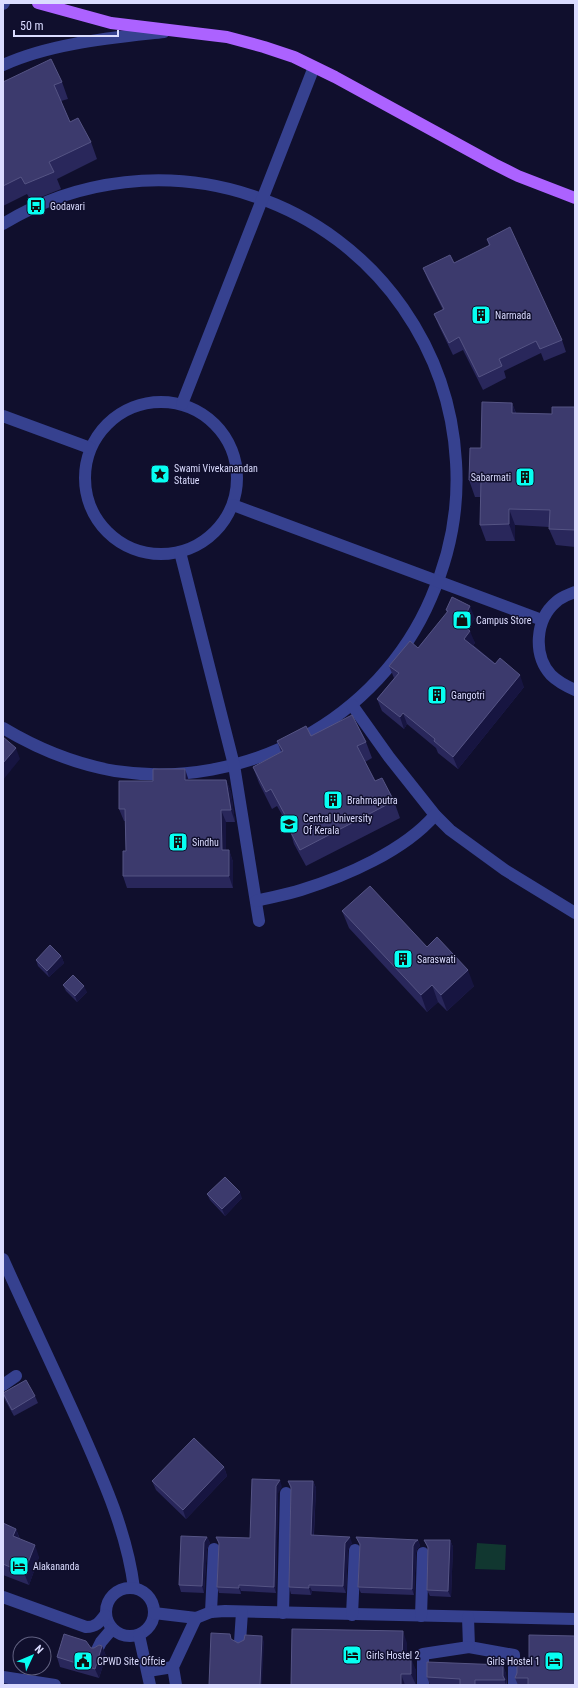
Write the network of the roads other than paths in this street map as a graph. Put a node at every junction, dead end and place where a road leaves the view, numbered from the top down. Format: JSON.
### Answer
{"nodes":[{"id":1,"x":44,"y":4,"type":"edge"},
{"id":2,"x":170,"y":31,"type":"junction"},
{"id":3,"x":3,"y":65,"type":"edge"},
{"id":4,"x":314,"y":67,"type":"junction"},
{"id":5,"x":575,"y":198,"type":"edge"},
{"id":6,"x":263,"y":199,"type":"junction"},
{"id":7,"x":3,"y":224,"type":"edge"},
{"id":8,"x":182,"y":404,"type":"junction"},
{"id":9,"x":3,"y":416,"type":"edge"},
{"id":10,"x":90,"y":448,"type":"junction"},
{"id":11,"x":233,"y":505,"type":"junction"},
{"id":12,"x":180,"y":552,"type":"junction"},
{"id":13,"x":438,"y":582,"type":"junction"},
{"id":14,"x":575,"y":592,"type":"edge"},
{"id":15,"x":542,"y":620,"type":"junction"},
{"id":16,"x":575,"y":690,"type":"edge"},
{"id":17,"x":352,"y":705,"type":"junction"},
{"id":18,"x":3,"y":728,"type":"edge"},
{"id":19,"x":234,"y":765,"type":"junction"},
{"id":20,"x":435,"y":815,"type":"junction"},
{"id":21,"x":256,"y":901,"type":"junction"},
{"id":22,"x":575,"y":912,"type":"edge"},
{"id":23,"x":259,"y":921,"type":"dead end"},
{"id":24,"x":3,"y":1259,"type":"edge"},
{"id":25,"x":16,"y":1376,"type":"dead end"},
{"id":26,"x":3,"y":1385,"type":"edge"},
{"id":27,"x":286,"y":1493,"type":"dead end"},
{"id":28,"x":214,"y":1549,"type":"dead end"},
{"id":29,"x":355,"y":1550,"type":"dead end"},
{"id":30,"x":423,"y":1553,"type":"dead end"},
{"id":31,"x":134,"y":1588,"type":"junction"},
{"id":32,"x":3,"y":1597,"type":"edge"},
{"id":33,"x":211,"y":1612,"type":"junction"},
{"id":34,"x":242,"y":1612,"type":"junction"},
{"id":35,"x":154,"y":1613,"type":"junction"},
{"id":36,"x":283,"y":1613,"type":"junction"},
{"id":37,"x":352,"y":1614,"type":"junction"},
{"id":38,"x":105,"y":1615,"type":"junction"},
{"id":39,"x":421,"y":1616,"type":"junction"},
{"id":40,"x":468,"y":1617,"type":"junction"},
{"id":41,"x":196,"y":1618,"type":"junction"},
{"id":42,"x":575,"y":1619,"type":"edge"},
{"id":43,"x":112,"y":1629,"type":"junction"},
{"id":44,"x":139,"y":1635,"type":"junction"},
{"id":45,"x":240,"y":1642,"type":"edge"},
{"id":46,"x":469,"y":1648,"type":"junction"},
{"id":47,"x":97,"y":1650,"type":"edge"},
{"id":48,"x":173,"y":1667,"type":"junction"},
{"id":49,"x":148,"y":1671,"type":"junction"},
{"id":50,"x":3,"y":1677,"type":"edge"},
{"id":51,"x":55,"y":1685,"type":"edge"},
{"id":52,"x":150,"y":1685,"type":"edge"},
{"id":53,"x":176,"y":1685,"type":"edge"},
{"id":54,"x":423,"y":1685,"type":"edge"},
{"id":55,"x":514,"y":1685,"type":"edge"}],
"edges":[{"from":1,"to":2,"type":"main road"},
{"from":2,"to":3,"type":"street"},
{"from":2,"to":4,"type":"main road"},
{"from":4,"to":5,"type":"main road"},
{"from":4,"to":6,"type":"street"},
{"from":6,"to":7,"type":"street"},
{"from":6,"to":8,"type":"street"},
{"from":6,"to":13,"type":"street"},
{"from":8,"to":10,"type":"street"},
{"from":8,"to":11,"type":"street"},
{"from":9,"to":10,"type":"street"},
{"from":10,"to":12,"type":"street"},
{"from":11,"to":12,"type":"street"},
{"from":11,"to":13,"type":"street"},
{"from":12,"to":19,"type":"street"},
{"from":13,"to":15,"type":"street"},
{"from":13,"to":17,"type":"street"},
{"from":14,"to":15,"type":"street"},
{"from":15,"to":16,"type":"street"},
{"from":17,"to":19,"type":"street"},
{"from":17,"to":20,"type":"street"},
{"from":18,"to":19,"type":"street"},
{"from":19,"to":21,"type":"street"},
{"from":20,"to":21,"type":"street"},
{"from":20,"to":22,"type":"street"},
{"from":21,"to":23,"type":"street"},
{"from":24,"to":31,"type":"street"},
{"from":25,"to":26,"type":"street"},
{"from":27,"to":36,"type":"street"},
{"from":28,"to":33,"type":"street"},
{"from":29,"to":37,"type":"street"},
{"from":30,"to":39,"type":"street"},
{"from":31,"to":35,"type":"street"},
{"from":31,"to":38,"type":"street"},
{"from":32,"to":38,"type":"street"},
{"from":33,"to":34,"type":"street"},
{"from":33,"to":41,"type":"street"},
{"from":34,"to":36,"type":"street"},
{"from":34,"to":45,"type":"street"},
{"from":35,"to":41,"type":"street"},
{"from":35,"to":44,"type":"street"},
{"from":36,"to":37,"type":"street"},
{"from":37,"to":39,"type":"street"},
{"from":38,"to":43,"type":"street"},
{"from":39,"to":40,"type":"street"},
{"from":40,"to":42,"type":"street"},
{"from":40,"to":46,"type":"street"},
{"from":41,"to":48,"type":"street"},
{"from":43,"to":44,"type":"street"},
{"from":43,"to":47,"type":"street"},
{"from":44,"to":49,"type":"street"},
{"from":46,"to":54,"type":"street"},
{"from":46,"to":55,"type":"street"},
{"from":48,"to":49,"type":"street"},
{"from":48,"to":53,"type":"street"},
{"from":49,"to":52,"type":"street"},
{"from":50,"to":51,"type":"street"}]}
